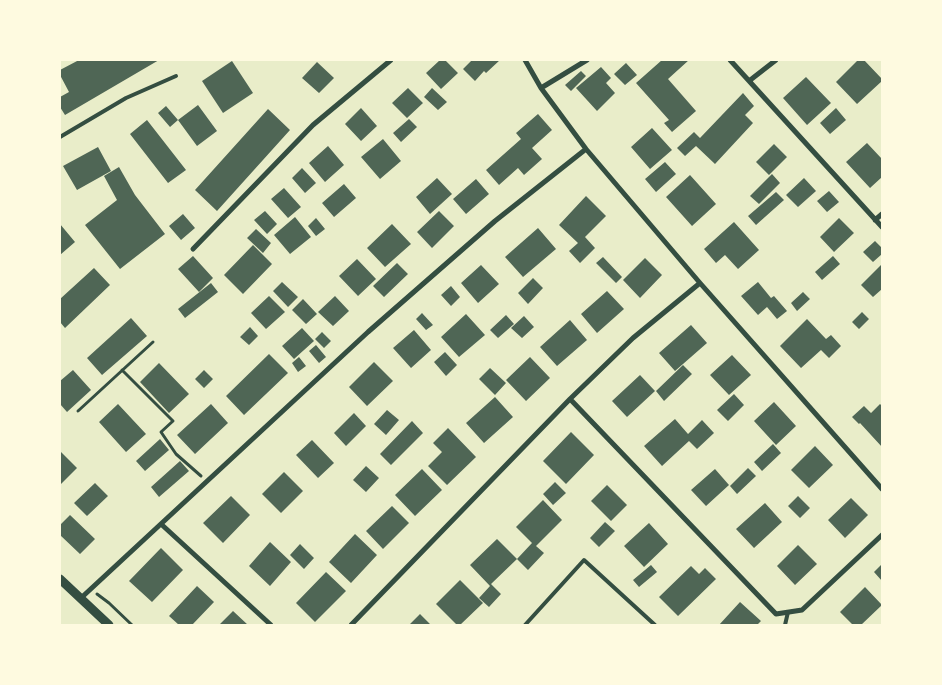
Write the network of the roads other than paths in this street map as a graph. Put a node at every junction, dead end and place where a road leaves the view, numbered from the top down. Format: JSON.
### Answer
{"nodes":[{"id":1,"x":392,"y":60,"type":"edge"},
{"id":2,"x":525,"y":60,"type":"edge"},
{"id":3,"x":587,"y":60,"type":"edge"},
{"id":4,"x":730,"y":60,"type":"edge"},
{"id":5,"x":776,"y":60,"type":"edge"},
{"id":6,"x":176,"y":76,"type":"dead end"},
{"id":7,"x":749,"y":81,"type":"junction"},
{"id":8,"x":541,"y":88,"type":"junction"},
{"id":9,"x":60,"y":136,"type":"edge"},
{"id":10,"x":586,"y":148,"type":"junction"},
{"id":11,"x":882,"y":214,"type":"edge"},
{"id":12,"x":875,"y":220,"type":"junction"},
{"id":13,"x":882,"y":227,"type":"edge"},
{"id":14,"x":193,"y":249,"type":"dead end"},
{"id":15,"x":700,"y":283,"type":"junction"},
{"id":16,"x":570,"y":398,"type":"junction"},
{"id":17,"x":882,"y":489,"type":"edge"},
{"id":18,"x":161,"y":524,"type":"junction"},
{"id":19,"x":882,"y":535,"type":"edge"},
{"id":20,"x":60,"y":579,"type":"edge"},
{"id":21,"x":81,"y":598,"type":"junction"},
{"id":22,"x":788,"y":612,"type":"junction"},
{"id":23,"x":109,"y":625,"type":"edge"},
{"id":24,"x":271,"y":625,"type":"edge"},
{"id":25,"x":351,"y":625,"type":"edge"},
{"id":26,"x":526,"y":625,"type":"edge"},
{"id":27,"x":655,"y":625,"type":"edge"},
{"id":28,"x":786,"y":625,"type":"edge"}],
"edges":[{"from":1,"to":14,"type":"street"},
{"from":2,"to":8,"type":"street"},
{"from":3,"to":8,"type":"street"},
{"from":4,"to":7,"type":"street"},
{"from":5,"to":7,"type":"street"},
{"from":6,"to":9,"type":"lane"},
{"from":7,"to":12,"type":"street"},
{"from":8,"to":10,"type":"street"},
{"from":10,"to":15,"type":"street"},
{"from":10,"to":18,"type":"street"},
{"from":11,"to":12,"type":"street"},
{"from":12,"to":13,"type":"street"},
{"from":15,"to":16,"type":"street"},
{"from":15,"to":17,"type":"street"},
{"from":16,"to":22,"type":"street"},
{"from":16,"to":25,"type":"street"},
{"from":18,"to":21,"type":"street"},
{"from":18,"to":24,"type":"street"},
{"from":19,"to":22,"type":"street"},
{"from":20,"to":21,"type":"street"},
{"from":21,"to":23,"type":"street"},
{"from":22,"to":28,"type":"lane"},
{"from":26,"to":27,"type":"lane"}]}
